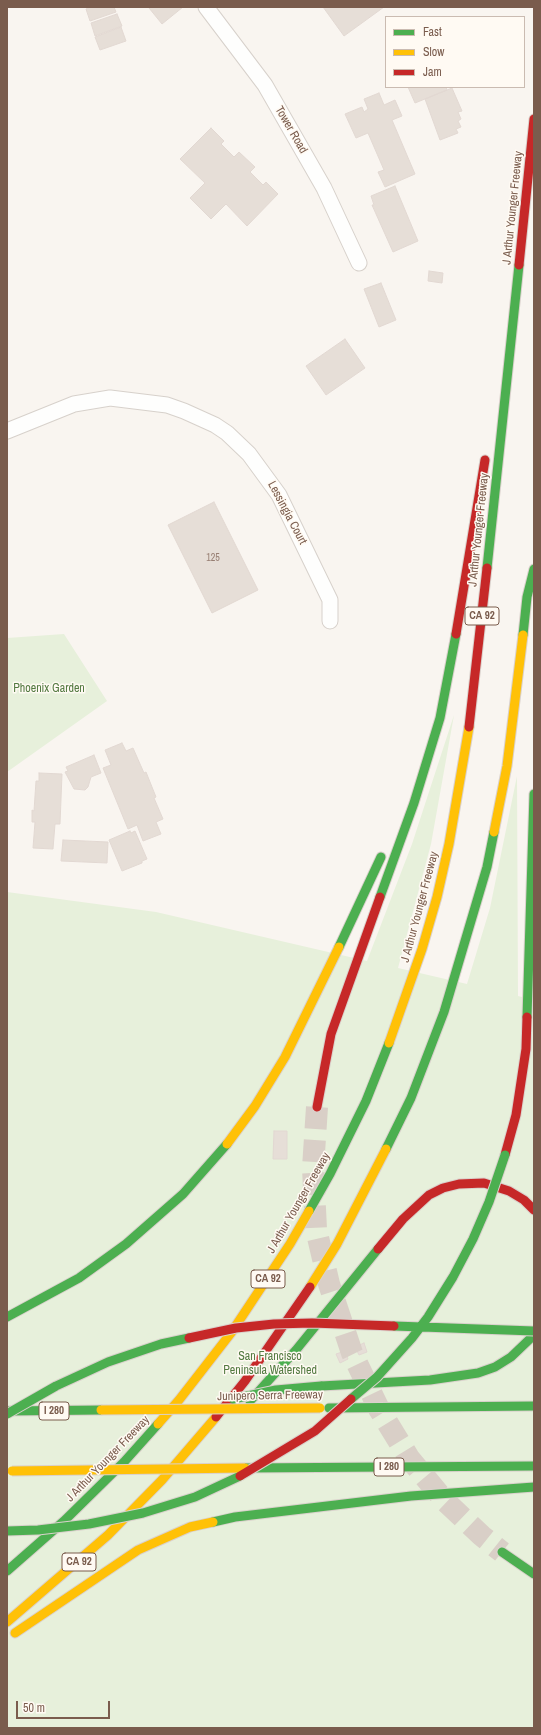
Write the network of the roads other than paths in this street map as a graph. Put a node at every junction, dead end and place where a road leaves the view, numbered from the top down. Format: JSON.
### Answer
{"nodes":[{"id":1,"x":206,"y":7,"type":"edge"},
{"id":2,"x":534,"y":120,"type":"edge"},
{"id":3,"x":359,"y":263,"type":"dead end"},
{"id":4,"x":514,"y":306,"type":"junction"},
{"id":5,"x":501,"y":347,"type":"dead end"},
{"id":6,"x":7,"y":431,"type":"edge"},
{"id":7,"x":486,"y":448,"type":"dead end"},
{"id":8,"x":534,"y":569,"type":"edge"},
{"id":9,"x":330,"y":621,"type":"dead end"},
{"id":10,"x":433,"y":745,"type":"junction"},
{"id":11,"x":534,"y":794,"type":"edge"},
{"id":12,"x":397,"y":821,"type":"dead end"},
{"id":13,"x":385,"y":849,"type":"dead end"},
{"id":14,"x":317,"y":1107,"type":"tunnel mouth"},
{"id":15,"x":534,"y":1210,"type":"edge"},
{"id":16,"x":7,"y":1317,"type":"edge"},
{"id":17,"x":534,"y":1331,"type":"edge"},
{"id":18,"x":534,"y":1334,"type":"edge"},
{"id":19,"x":534,"y":1406,"type":"edge"},
{"id":20,"x":192,"y":1409,"type":"junction"},
{"id":21,"x":7,"y":1413,"type":"edge"},
{"id":22,"x":235,"y":1417,"type":"dead end"},
{"id":23,"x":194,"y":1460,"type":"dead end"},
{"id":24,"x":534,"y":1466,"type":"edge"},
{"id":25,"x":9,"y":1471,"type":"edge"},
{"id":26,"x":534,"y":1487,"type":"edge"},
{"id":27,"x":147,"y":1496,"type":"junction"},
{"id":28,"x":7,"y":1531,"type":"edge"},
{"id":29,"x":502,"y":1552,"type":"tunnel mouth"},
{"id":30,"x":7,"y":1571,"type":"edge"},
{"id":31,"x":534,"y":1574,"type":"edge"},
{"id":32,"x":7,"y":1622,"type":"edge"},
{"id":33,"x":7,"y":1638,"type":"edge"}],
"edges":[{"from":1,"to":3,"type":"street","name":"Tower Road"},
{"from":2,"to":4,"type":"highway","name":"J Arthur Younger Freeway","number":"CA 92"},
{"from":4,"to":5,"type":"highway"},
{"from":4,"to":30,"type":"highway","name":"J Arthur Younger Freeway","number":"CA 92"},
{"from":6,"to":9,"type":"street","name":"Lessingia Court"},
{"from":7,"to":10,"type":"highway"},
{"from":8,"to":27,"type":"highway","number":"CA 92"},
{"from":10,"to":12,"type":"highway"},
{"from":10,"to":14,"type":"highway"},
{"from":11,"to":28,"type":"highway","bridge":true},
{"from":13,"to":16,"type":"highway"},
{"from":15,"to":22,"type":"highway"},
{"from":17,"to":21,"type":"highway","bridge":true},
{"from":18,"to":20,"type":"highway","bridge":true},
{"from":19,"to":20,"type":"highway","name":"Junipero Serra Freeway","number":"I 280","bridge":true},
{"from":20,"to":21,"type":"highway","name":"Junipero Serra Freeway","number":"I 280","bridge":true},
{"from":23,"to":27,"type":"highway"},
{"from":24,"to":25,"type":"highway","number":"I 280","bridge":true},
{"from":26,"to":33,"type":"highway"},
{"from":27,"to":32,"type":"highway","number":"CA 92"},
{"from":29,"to":31,"type":"highway"}]}
